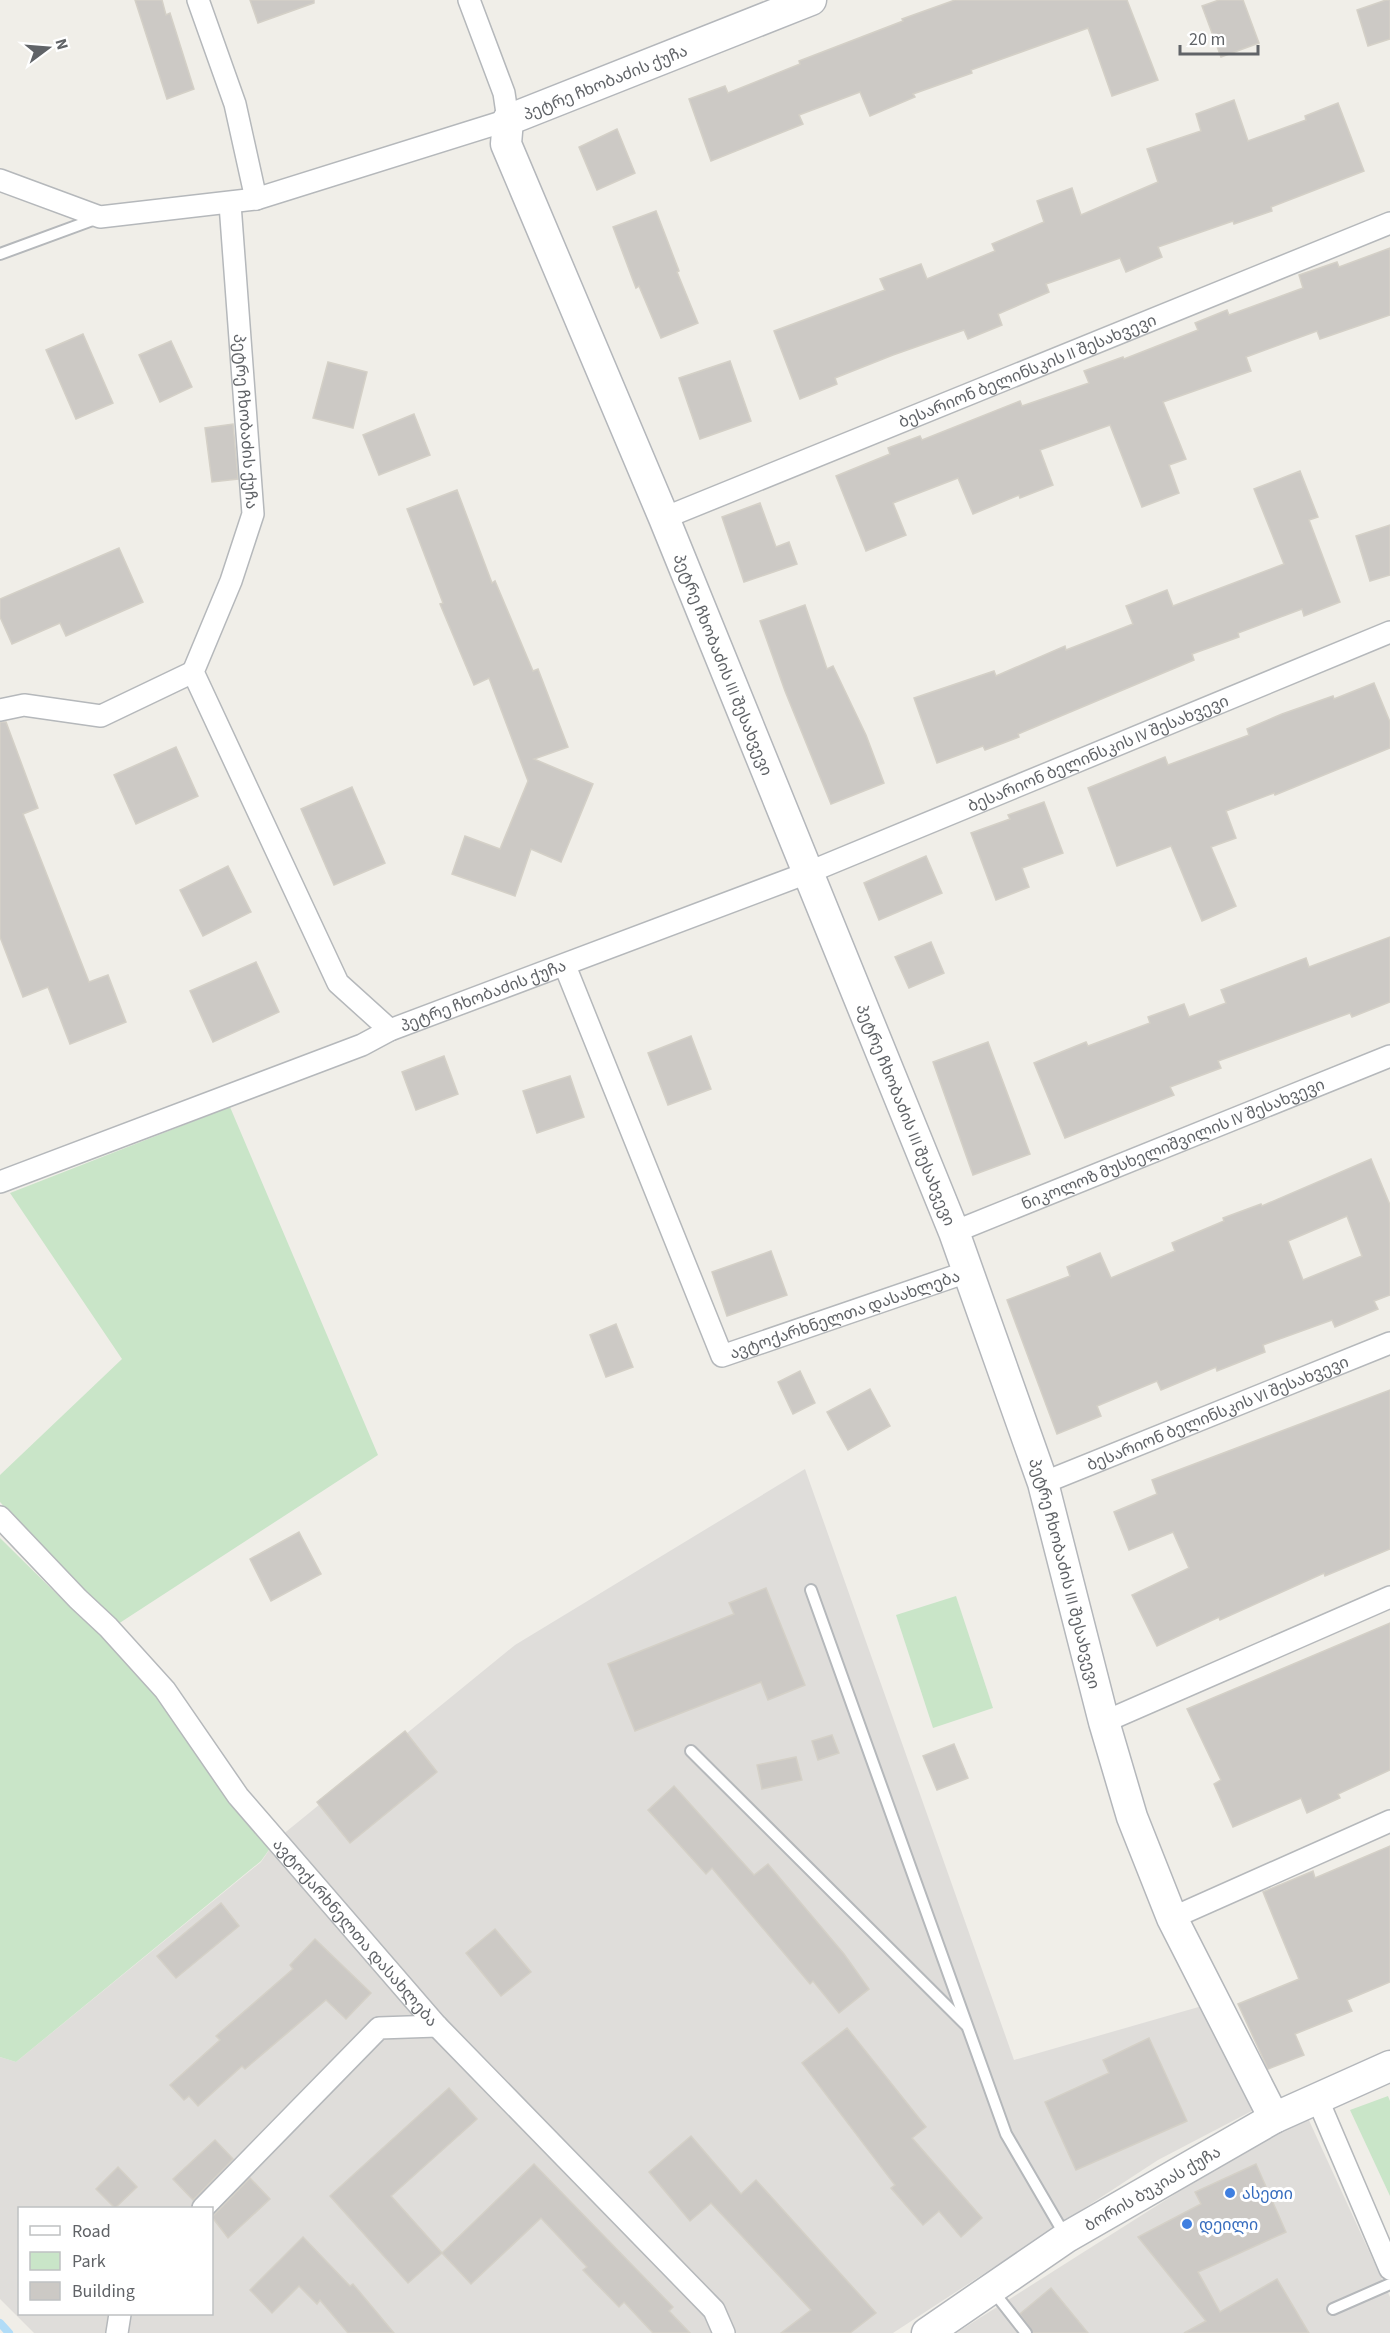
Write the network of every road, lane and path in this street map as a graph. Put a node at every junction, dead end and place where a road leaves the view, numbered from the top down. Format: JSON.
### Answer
{"nodes":[{"id":1,"x":198,"y":0,"type":"edge"},
{"id":2,"x":469,"y":0,"type":"edge"},
{"id":3,"x":811,"y":0,"type":"edge"},
{"id":4,"x":508,"y":120,"type":"junction"},
{"id":5,"x":0,"y":180,"type":"edge"},
{"id":6,"x":256,"y":199,"type":"junction"},
{"id":7,"x":230,"y":204,"type":"junction"},
{"id":8,"x":100,"y":217,"type":"junction"},
{"id":9,"x":1390,"y":223,"type":"edge"},
{"id":10,"x":0,"y":254,"type":"edge"},
{"id":11,"x":664,"y":518,"type":"junction"},
{"id":12,"x":1390,"y":632,"type":"edge"},
{"id":13,"x":193,"y":672,"type":"junction"},
{"id":14,"x":0,"y":710,"type":"edge"},
{"id":15,"x":807,"y":873,"type":"junction"},
{"id":16,"x":565,"y":966,"type":"junction"},
{"id":17,"x":390,"y":1030,"type":"junction"},
{"id":18,"x":1390,"y":1056,"type":"edge"},
{"id":19,"x":0,"y":1182,"type":"edge"},
{"id":20,"x":954,"y":1232,"type":"junction"},
{"id":21,"x":967,"y":1272,"type":"junction"},
{"id":22,"x":1390,"y":1343,"type":"edge"},
{"id":23,"x":1043,"y":1483,"type":"junction"},
{"id":24,"x":0,"y":1517,"type":"edge"},
{"id":25,"x":811,"y":1590,"type":"dead end"},
{"id":26,"x":1390,"y":1597,"type":"edge"},
{"id":27,"x":1104,"y":1722,"type":"junction"},
{"id":28,"x":691,"y":1751,"type":"dead end"},
{"id":29,"x":1390,"y":1821,"type":"edge"},
{"id":30,"x":1172,"y":1918,"type":"junction"},
{"id":31,"x":437,"y":2026,"type":"junction"},
{"id":32,"x":968,"y":2027,"type":"junction"},
{"id":33,"x":1390,"y":2066,"type":"edge"},
{"id":34,"x":1317,"y":2098,"type":"junction"},
{"id":35,"x":1274,"y":2118,"type":"junction"},
{"id":36,"x":204,"y":2207,"type":"edge"},
{"id":37,"x":1067,"y":2237,"type":"junction"},
{"id":38,"x":1390,"y":2269,"type":"edge"},
{"id":39,"x":1390,"y":2284,"type":"edge"},
{"id":40,"x":991,"y":2288,"type":"junction"},
{"id":41,"x":1333,"y":2309,"type":"dead end"},
{"id":42,"x":120,"y":2315,"type":"edge"},
{"id":43,"x":117,"y":2333,"type":"edge"},
{"id":44,"x":724,"y":2333,"type":"edge"},
{"id":45,"x":927,"y":2333,"type":"edge"},
{"id":46,"x":1026,"y":2333,"type":"edge"}],
"edges":[{"from":1,"to":6,"type":"street"},
{"from":2,"to":4,"type":"street"},
{"from":3,"to":4,"type":"street","name":"პეტრე ჩხობაძის ქუჩა"},
{"from":4,"to":6,"type":"street","name":"პეტრე ჩხობაძის ქუჩა"},
{"from":4,"to":11,"type":"street","name":"პეტრე ჩხობაძის III შესახვევი"},
{"from":5,"to":8,"type":"street"},
{"from":6,"to":7,"type":"street","name":"პეტრე ჩხობაძის ქუჩა"},
{"from":7,"to":8,"type":"street"},
{"from":7,"to":13,"type":"street","name":"პეტრე ჩხობაძის ქუჩა"},
{"from":8,"to":10,"type":"lane"},
{"from":9,"to":11,"type":"street","name":"ბესარიონ ბელინსკის II შესახვევი"},
{"from":11,"to":15,"type":"street","name":"პეტრე ჩხობაძის III შესახვევი"},
{"from":12,"to":15,"type":"street","name":"ბესარიონ ბელინსკის IV შესახვევი"},
{"from":13,"to":14,"type":"street"},
{"from":13,"to":17,"type":"street","name":"პეტრე ჩხობაძის ქუჩა"},
{"from":15,"to":16,"type":"street","name":"პეტრე ჩხობაძის ქუჩა"},
{"from":15,"to":20,"type":"street","name":"პეტრე ჩხობაძის III შესახვევი"},
{"from":16,"to":17,"type":"street","name":"პეტრე ჩხობაძის ქუჩა"},
{"from":16,"to":21,"type":"street","name":"ავტოქარხნელთა დასახლება"},
{"from":17,"to":19,"type":"street"},
{"from":18,"to":20,"type":"street","name":"ნიკოლოზ მუსხელიშვილის IV შესახვევი"},
{"from":20,"to":21,"type":"street","name":"პეტრე ჩხობაძის III შესახვევი"},
{"from":21,"to":23,"type":"street","name":"პეტრე ჩხობაძის III შესახვევი"},
{"from":22,"to":23,"type":"street","name":"ბესარიონ ბელინსკის VI შესახვევი"},
{"from":23,"to":27,"type":"street","name":"პეტრე ჩხობაძის III შესახვევი"},
{"from":24,"to":31,"type":"street","name":"ავტოქარხნელთა დასახლება"},
{"from":25,"to":32,"type":"lane"},
{"from":26,"to":27,"type":"street"},
{"from":27,"to":30,"type":"street","name":"პეტრე ჩხობაძის III შესახვევი"},
{"from":28,"to":32,"type":"lane"},
{"from":29,"to":30,"type":"street"},
{"from":30,"to":35,"type":"street","name":"პეტრე ჩხობაძის III შესახვევი"},
{"from":31,"to":36,"type":"street"},
{"from":31,"to":44,"type":"street","name":"ავტოქარხნელთა დასახლება"},
{"from":32,"to":37,"type":"lane"},
{"from":33,"to":34,"type":"street","name":"ბორის ბუკიას ქუჩა"},
{"from":34,"to":35,"type":"street","name":"ბორის ბუკიას ქუჩა"},
{"from":34,"to":38,"type":"street"},
{"from":35,"to":37,"type":"street","name":"ბორის ბუკიას ქუჩა"},
{"from":37,"to":40,"type":"street","name":"ბორის ბუკიას ქუჩა"},
{"from":39,"to":41,"type":"lane"},
{"from":40,"to":45,"type":"street","name":"ბორის ბუკიას ქუჩა"},
{"from":40,"to":46,"type":"lane"},
{"from":42,"to":43,"type":"street"}]}
